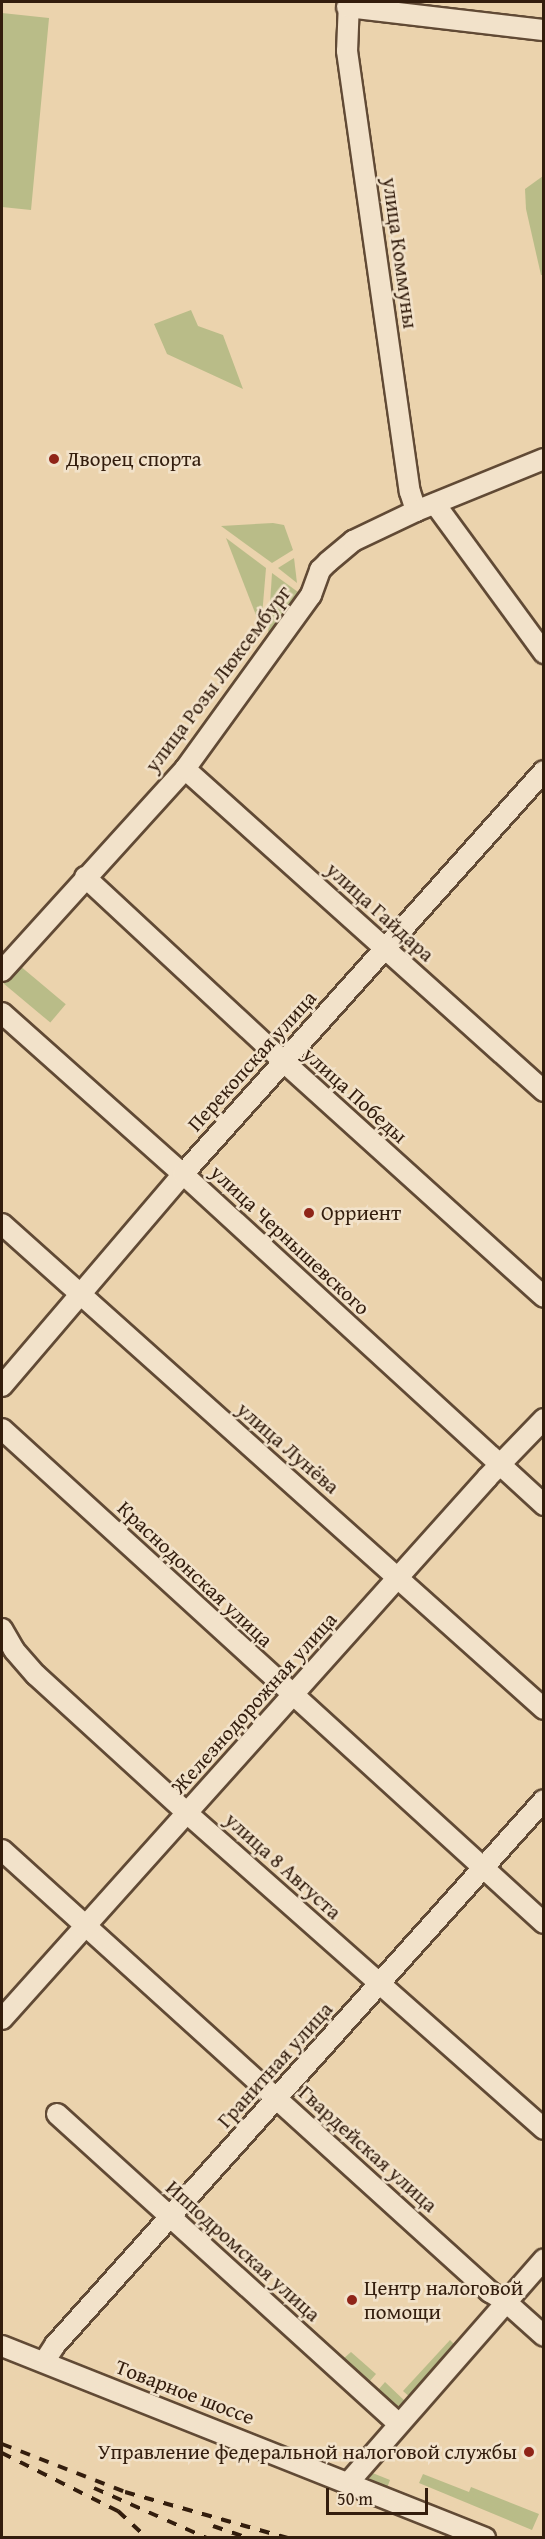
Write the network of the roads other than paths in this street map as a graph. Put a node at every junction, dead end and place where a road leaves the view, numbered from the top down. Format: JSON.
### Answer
{"nodes":[{"id":1,"x":348,"y":4,"type":"edge"},
{"id":2,"x":543,"y":30,"type":"edge"},
{"id":3,"x":543,"y":459,"type":"edge"},
{"id":4,"x":435,"y":504,"type":"junction"},
{"id":5,"x":416,"y":511,"type":"junction"},
{"id":6,"x":543,"y":653,"type":"edge"},
{"id":7,"x":185,"y":769,"type":"junction"},
{"id":8,"x":543,"y":771,"type":"edge"},
{"id":9,"x":84,"y":877,"type":"junction"},
{"id":10,"x":385,"y":948,"type":"junction"},
{"id":11,"x":2,"y":971,"type":"edge"},
{"id":12,"x":2,"y":1013,"type":"edge"},
{"id":13,"x":284,"y":1062,"type":"junction"},
{"id":14,"x":543,"y":1091,"type":"edge"},
{"id":15,"x":183,"y":1174,"type":"junction"},
{"id":16,"x":2,"y":1224,"type":"edge"},
{"id":17,"x":79,"y":1296,"type":"junction"},
{"id":18,"x":543,"y":1297,"type":"edge"},
{"id":19,"x":2,"y":1386,"type":"edge"},
{"id":20,"x":543,"y":1419,"type":"edge"},
{"id":21,"x":2,"y":1429,"type":"edge"},
{"id":22,"x":500,"y":1465,"type":"junction"},
{"id":23,"x":543,"y":1505,"type":"edge"},
{"id":24,"x":398,"y":1577,"type":"junction"},
{"id":25,"x":2,"y":1629,"type":"edge"},
{"id":26,"x":293,"y":1697,"type":"junction"},
{"id":27,"x":543,"y":1709,"type":"edge"},
{"id":28,"x":543,"y":1800,"type":"edge"},
{"id":29,"x":188,"y":1814,"type":"junction"},
{"id":30,"x":2,"y":1850,"type":"edge"},
{"id":31,"x":482,"y":1869,"type":"junction"},
{"id":32,"x":543,"y":1923,"type":"edge"},
{"id":33,"x":84,"y":1926,"type":"junction"},
{"id":34,"x":380,"y":1985,"type":"junction"},
{"id":35,"x":2,"y":2019,"type":"edge"},
{"id":36,"x":276,"y":2099,"type":"junction"},
{"id":37,"x":57,"y":2114,"type":"dead end"},
{"id":38,"x":543,"y":2129,"type":"edge"},
{"id":39,"x":169,"y":2218,"type":"junction"},
{"id":40,"x":543,"y":2259,"type":"edge"},
{"id":41,"x":505,"y":2301,"type":"junction"},
{"id":42,"x":543,"y":2336,"type":"edge"},
{"id":43,"x":2,"y":2346,"type":"edge"},
{"id":44,"x":44,"y":2362,"type":"junction"},
{"id":45,"x":398,"y":2423,"type":"junction"},
{"id":46,"x":349,"y":2482,"type":"junction"},
{"id":47,"x":485,"y":2538,"type":"edge"}],
"edges":[{"from":1,"to":2,"type":"street"},
{"from":1,"to":5,"type":"street","name":"улица Коммуны"},
{"from":3,"to":4,"type":"street","name":"улица Розы Люксембург"},
{"from":4,"to":5,"type":"street","name":"улица Розы Люксембург"},
{"from":4,"to":6,"type":"street"},
{"from":5,"to":7,"type":"street","name":"улица Розы Люксембург"},
{"from":7,"to":9,"type":"street","name":"улица Розы Люксембург"},
{"from":7,"to":10,"type":"street","name":"улица Гайдара"},
{"from":8,"to":10,"type":"street","name":"Перекопская улица"},
{"from":9,"to":11,"type":"street","name":"улица Розы Люксембург"},
{"from":9,"to":13,"type":"street","name":"улица Победы"},
{"from":10,"to":13,"type":"street","name":"Перекопская улица"},
{"from":10,"to":14,"type":"street","name":"улица Гайдара"},
{"from":12,"to":15,"type":"street","name":"улица Чернышевского"},
{"from":13,"to":15,"type":"street","name":"Перекопская улица"},
{"from":13,"to":18,"type":"street","name":"улица Победы"},
{"from":15,"to":17,"type":"street","name":"Перекопская улица"},
{"from":15,"to":22,"type":"street","name":"улица Чернышевского"},
{"from":16,"to":17,"type":"street","name":"улица Лунёва"},
{"from":17,"to":19,"type":"street","name":"Перекопская улица"},
{"from":17,"to":24,"type":"street","name":"улица Лунёва"},
{"from":20,"to":22,"type":"street","name":"Железнодорожная улица"},
{"from":21,"to":26,"type":"street","name":"Краснодонская улица"},
{"from":22,"to":23,"type":"street","name":"улица Чернышевского"},
{"from":22,"to":24,"type":"street","name":"Железнодорожная улица"},
{"from":24,"to":26,"type":"street","name":"Железнодорожная улица"},
{"from":24,"to":27,"type":"street","name":"улица Лунёва"},
{"from":25,"to":29,"type":"street","name":"улица 8 Августа"},
{"from":26,"to":29,"type":"street","name":"Железнодорожная улица"},
{"from":26,"to":31,"type":"street","name":"Краснодонская улица"},
{"from":28,"to":31,"type":"street","name":"Гранитная улица"},
{"from":29,"to":33,"type":"street","name":"Железнодорожная улица"},
{"from":29,"to":34,"type":"street","name":"улица 8 Августа"},
{"from":30,"to":33,"type":"street","name":"Гвардейская улица"},
{"from":31,"to":32,"type":"street","name":"Краснодонская улица"},
{"from":31,"to":34,"type":"street","name":"Гранитная улица"},
{"from":33,"to":35,"type":"street","name":"Железнодорожная улица"},
{"from":33,"to":36,"type":"street","name":"Гвардейская улица"},
{"from":34,"to":36,"type":"street","name":"Гранитная улица"},
{"from":34,"to":38,"type":"street","name":"улица 8 Августа"},
{"from":36,"to":39,"type":"street","name":"Гранитная улица"},
{"from":36,"to":41,"type":"street","name":"Гвардейская улица"},
{"from":37,"to":39,"type":"street","name":"Ипподромская улица"},
{"from":39,"to":44,"type":"street","name":"Гранитная улица"},
{"from":39,"to":45,"type":"street","name":"Ипподромская улица"},
{"from":40,"to":41,"type":"street"},
{"from":41,"to":42,"type":"street","name":"Гвардейская улица"},
{"from":41,"to":45,"type":"street"},
{"from":43,"to":44,"type":"street","name":"Товарное шоссе"},
{"from":44,"to":46,"type":"street","name":"Товарное шоссе"},
{"from":45,"to":46,"type":"street"},
{"from":46,"to":47,"type":"street","name":"Товарное шоссе"}]}
